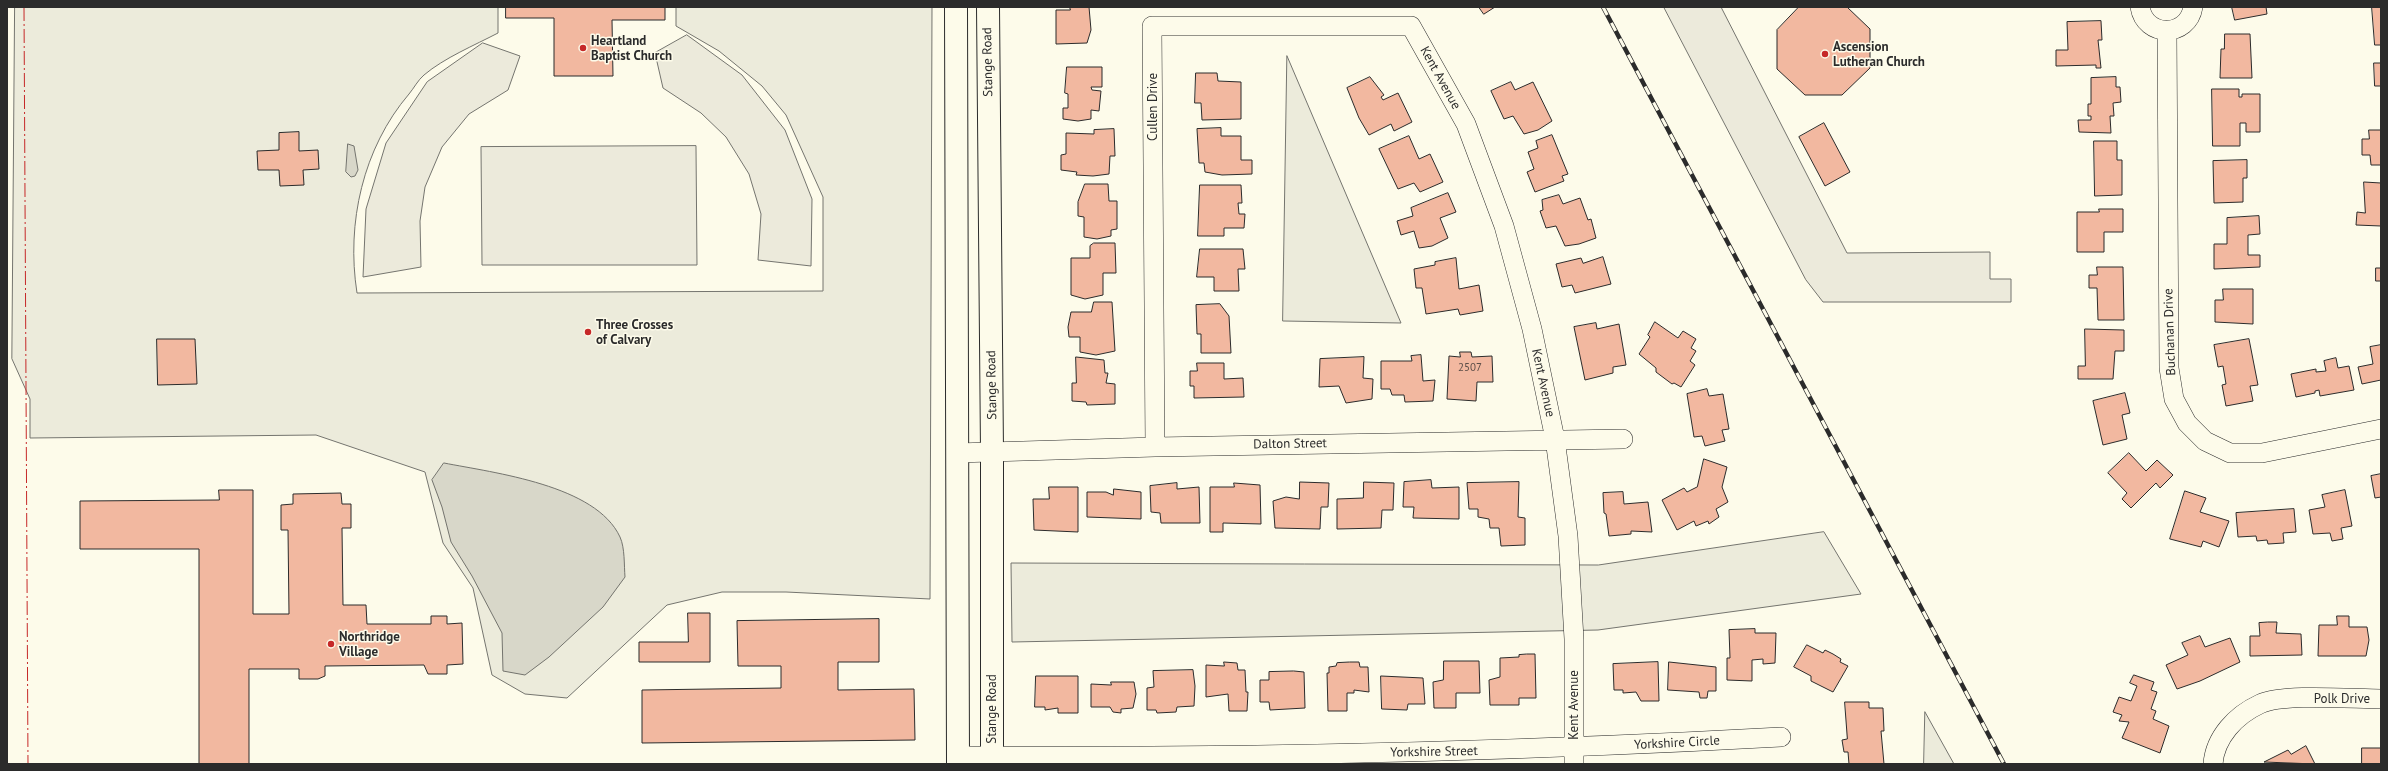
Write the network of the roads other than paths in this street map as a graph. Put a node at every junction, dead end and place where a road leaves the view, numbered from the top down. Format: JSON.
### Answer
{"nodes":[{"id":1,"x":956,"y":7,"type":"edge"},
{"id":2,"x":988,"y":7,"type":"edge"},
{"id":3,"x":2140,"y":7,"type":"edge"},
{"id":4,"x":2193,"y":7,"type":"edge"},
{"id":5,"x":1411,"y":26,"type":"joint"},
{"id":6,"x":2167,"y":31,"type":"junction"},
{"id":7,"x":2381,"y":429,"type":"edge"},
{"id":8,"x":1554,"y":439,"type":"junction"},
{"id":9,"x":1624,"y":439,"type":"dead end"},
{"id":10,"x":1155,"y":446,"type":"junction"},
{"id":11,"x":957,"y":452,"type":"junction"},
{"id":12,"x":992,"y":452,"type":"junction"},
{"id":13,"x":2381,"y":699,"type":"edge"},
{"id":14,"x":1781,"y":737,"type":"dead end"},
{"id":15,"x":1574,"y":756,"type":"edge"},
{"id":16,"x":958,"y":760,"type":"edge"},
{"id":17,"x":992,"y":760,"type":"edge"},
{"id":18,"x":2214,"y":764,"type":"edge"}],
"edges":[{"from":1,"to":11,"type":"main road"},
{"from":2,"to":12,"type":"main road","name":"Stange Road"},
{"from":3,"to":6,"type":"street"},
{"from":4,"to":6,"type":"street"},
{"from":5,"to":8,"type":"street","name":"Kent Avenue"},
{"from":5,"to":10,"type":"street","name":"Cullen Drive"},
{"from":6,"to":7,"type":"street","name":"Buchanan Drive"},
{"from":8,"to":9,"type":"street","name":"Dalton Street"},
{"from":8,"to":10,"type":"street","name":"Dalton Street"},
{"from":8,"to":15,"type":"street","name":"Kent Avenue"},
{"from":10,"to":12,"type":"street","name":"Dalton Street"},
{"from":11,"to":12,"type":"street","name":"Dalton Street"},
{"from":11,"to":16,"type":"main road"},
{"from":12,"to":17,"type":"main road","name":"Stange Road"},
{"from":13,"to":18,"type":"street","name":"Polk Drive"},
{"from":14,"to":15,"type":"street","name":"Yorkshire Circle"},
{"from":15,"to":17,"type":"street","name":"Yorkshire Street"},
{"from":16,"to":17,"type":"street","name":"Yorkshire Street"}]}
